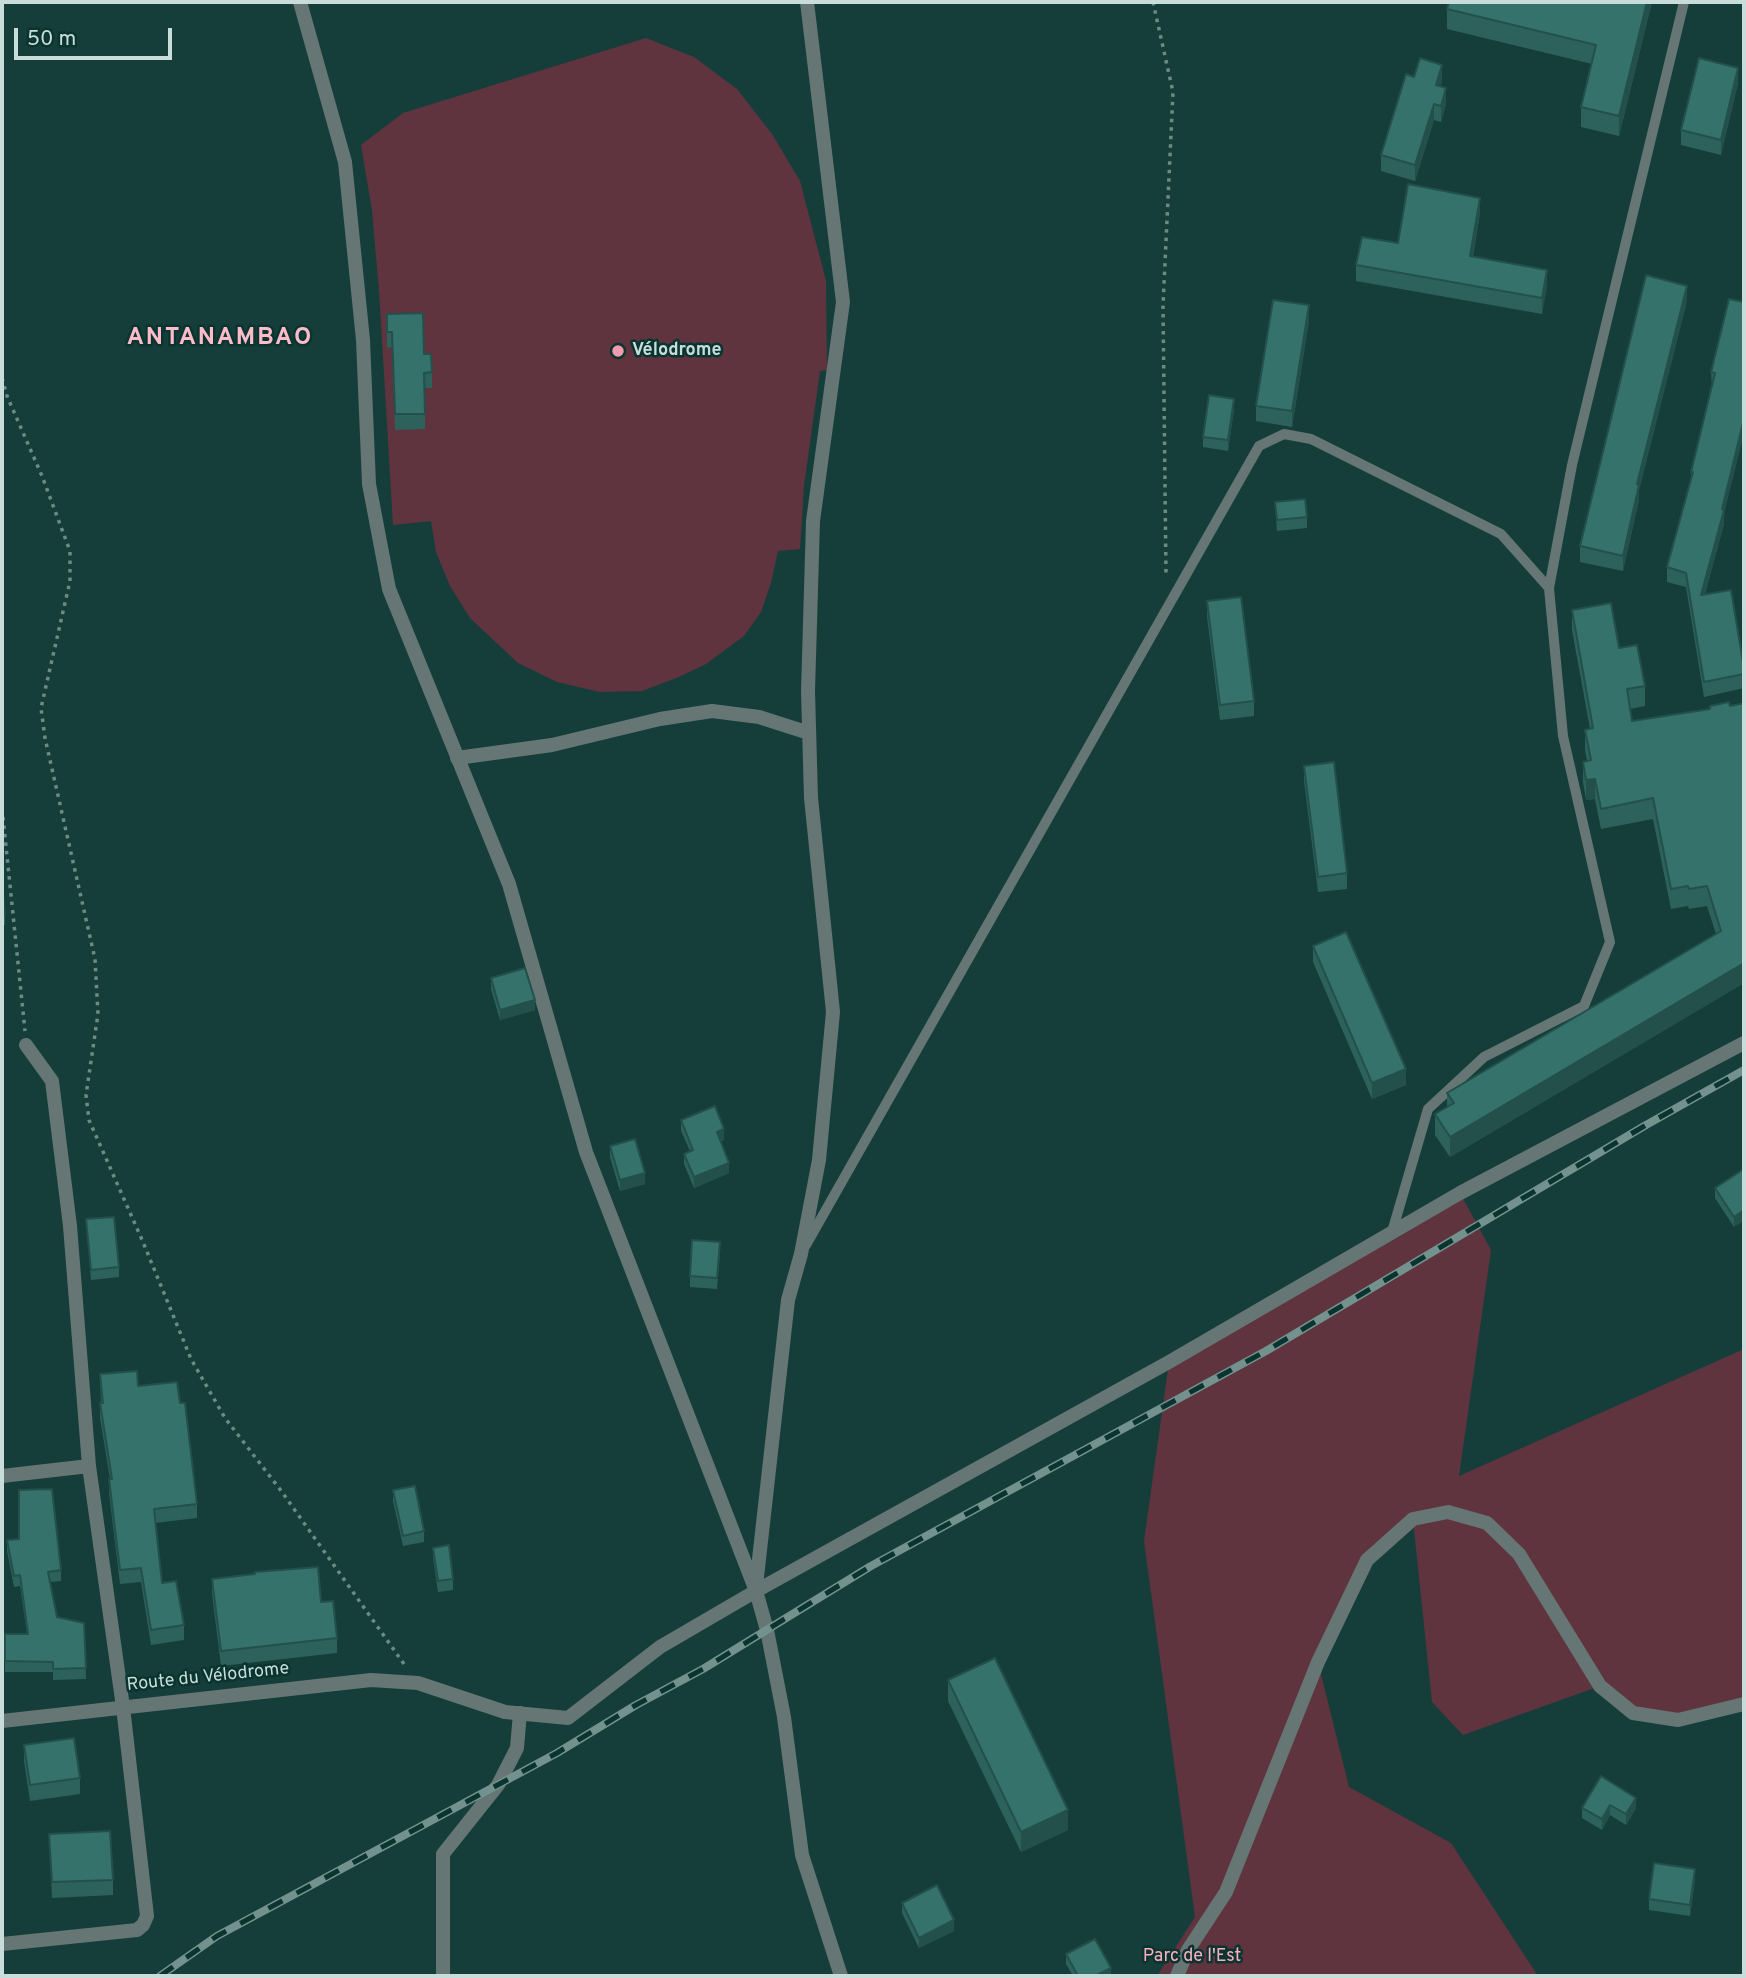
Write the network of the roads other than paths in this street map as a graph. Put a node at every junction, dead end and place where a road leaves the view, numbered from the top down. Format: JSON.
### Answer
{"nodes":[{"id":1,"x":300,"y":2,"type":"edge"},
{"id":2,"x":807,"y":2,"type":"edge"},
{"id":3,"x":1684,"y":2,"type":"edge"},
{"id":4,"x":1549,"y":588,"type":"junction"},
{"id":5,"x":809,"y":733,"type":"junction"},
{"id":6,"x":457,"y":758,"type":"junction"},
{"id":7,"x":1744,"y":1043,"type":"edge"},
{"id":8,"x":26,"y":1045,"type":"road end"},
{"id":9,"x":1392,"y":1232,"type":"junction"},
{"id":10,"x":801,"y":1254,"type":"junction"},
{"id":11,"x":89,"y":1466,"type":"junction"},
{"id":12,"x":2,"y":1476,"type":"edge"},
{"id":13,"x":756,"y":1591,"type":"junction"},
{"id":14,"x":1744,"y":1704,"type":"edge"},
{"id":15,"x":122,"y":1707,"type":"junction"},
{"id":16,"x":520,"y":1713,"type":"junction"},
{"id":17,"x":2,"y":1721,"type":"edge"},
{"id":18,"x":2,"y":1944,"type":"edge"},
{"id":19,"x":443,"y":1976,"type":"edge"},
{"id":20,"x":841,"y":1976,"type":"edge"},
{"id":21,"x":1177,"y":1976,"type":"edge"}],
"edges":[{"from":1,"to":6,"type":"street"},
{"from":2,"to":5,"type":"street"},
{"from":3,"to":4,"type":"lane"},
{"from":4,"to":9,"type":"lane"},
{"from":4,"to":10,"type":"lane"},
{"from":5,"to":6,"type":"street"},
{"from":5,"to":10,"type":"street"},
{"from":6,"to":13,"type":"street"},
{"from":7,"to":9,"type":"street","name":"Route du Vélodrome"},
{"from":8,"to":11,"type":"street"},
{"from":9,"to":13,"type":"street","name":"Route du Vélodrome"},
{"from":10,"to":13,"type":"street"},
{"from":11,"to":12,"type":"street"},
{"from":11,"to":15,"type":"street"},
{"from":13,"to":16,"type":"street","name":"Route du Vélodrome"},
{"from":13,"to":20,"type":"street"},
{"from":14,"to":21,"type":"street"},
{"from":15,"to":16,"type":"street","name":"Route du Vélodrome"},
{"from":15,"to":17,"type":"street","name":"Route du Vélodrome"},
{"from":15,"to":18,"type":"street"},
{"from":16,"to":19,"type":"street"}]}
